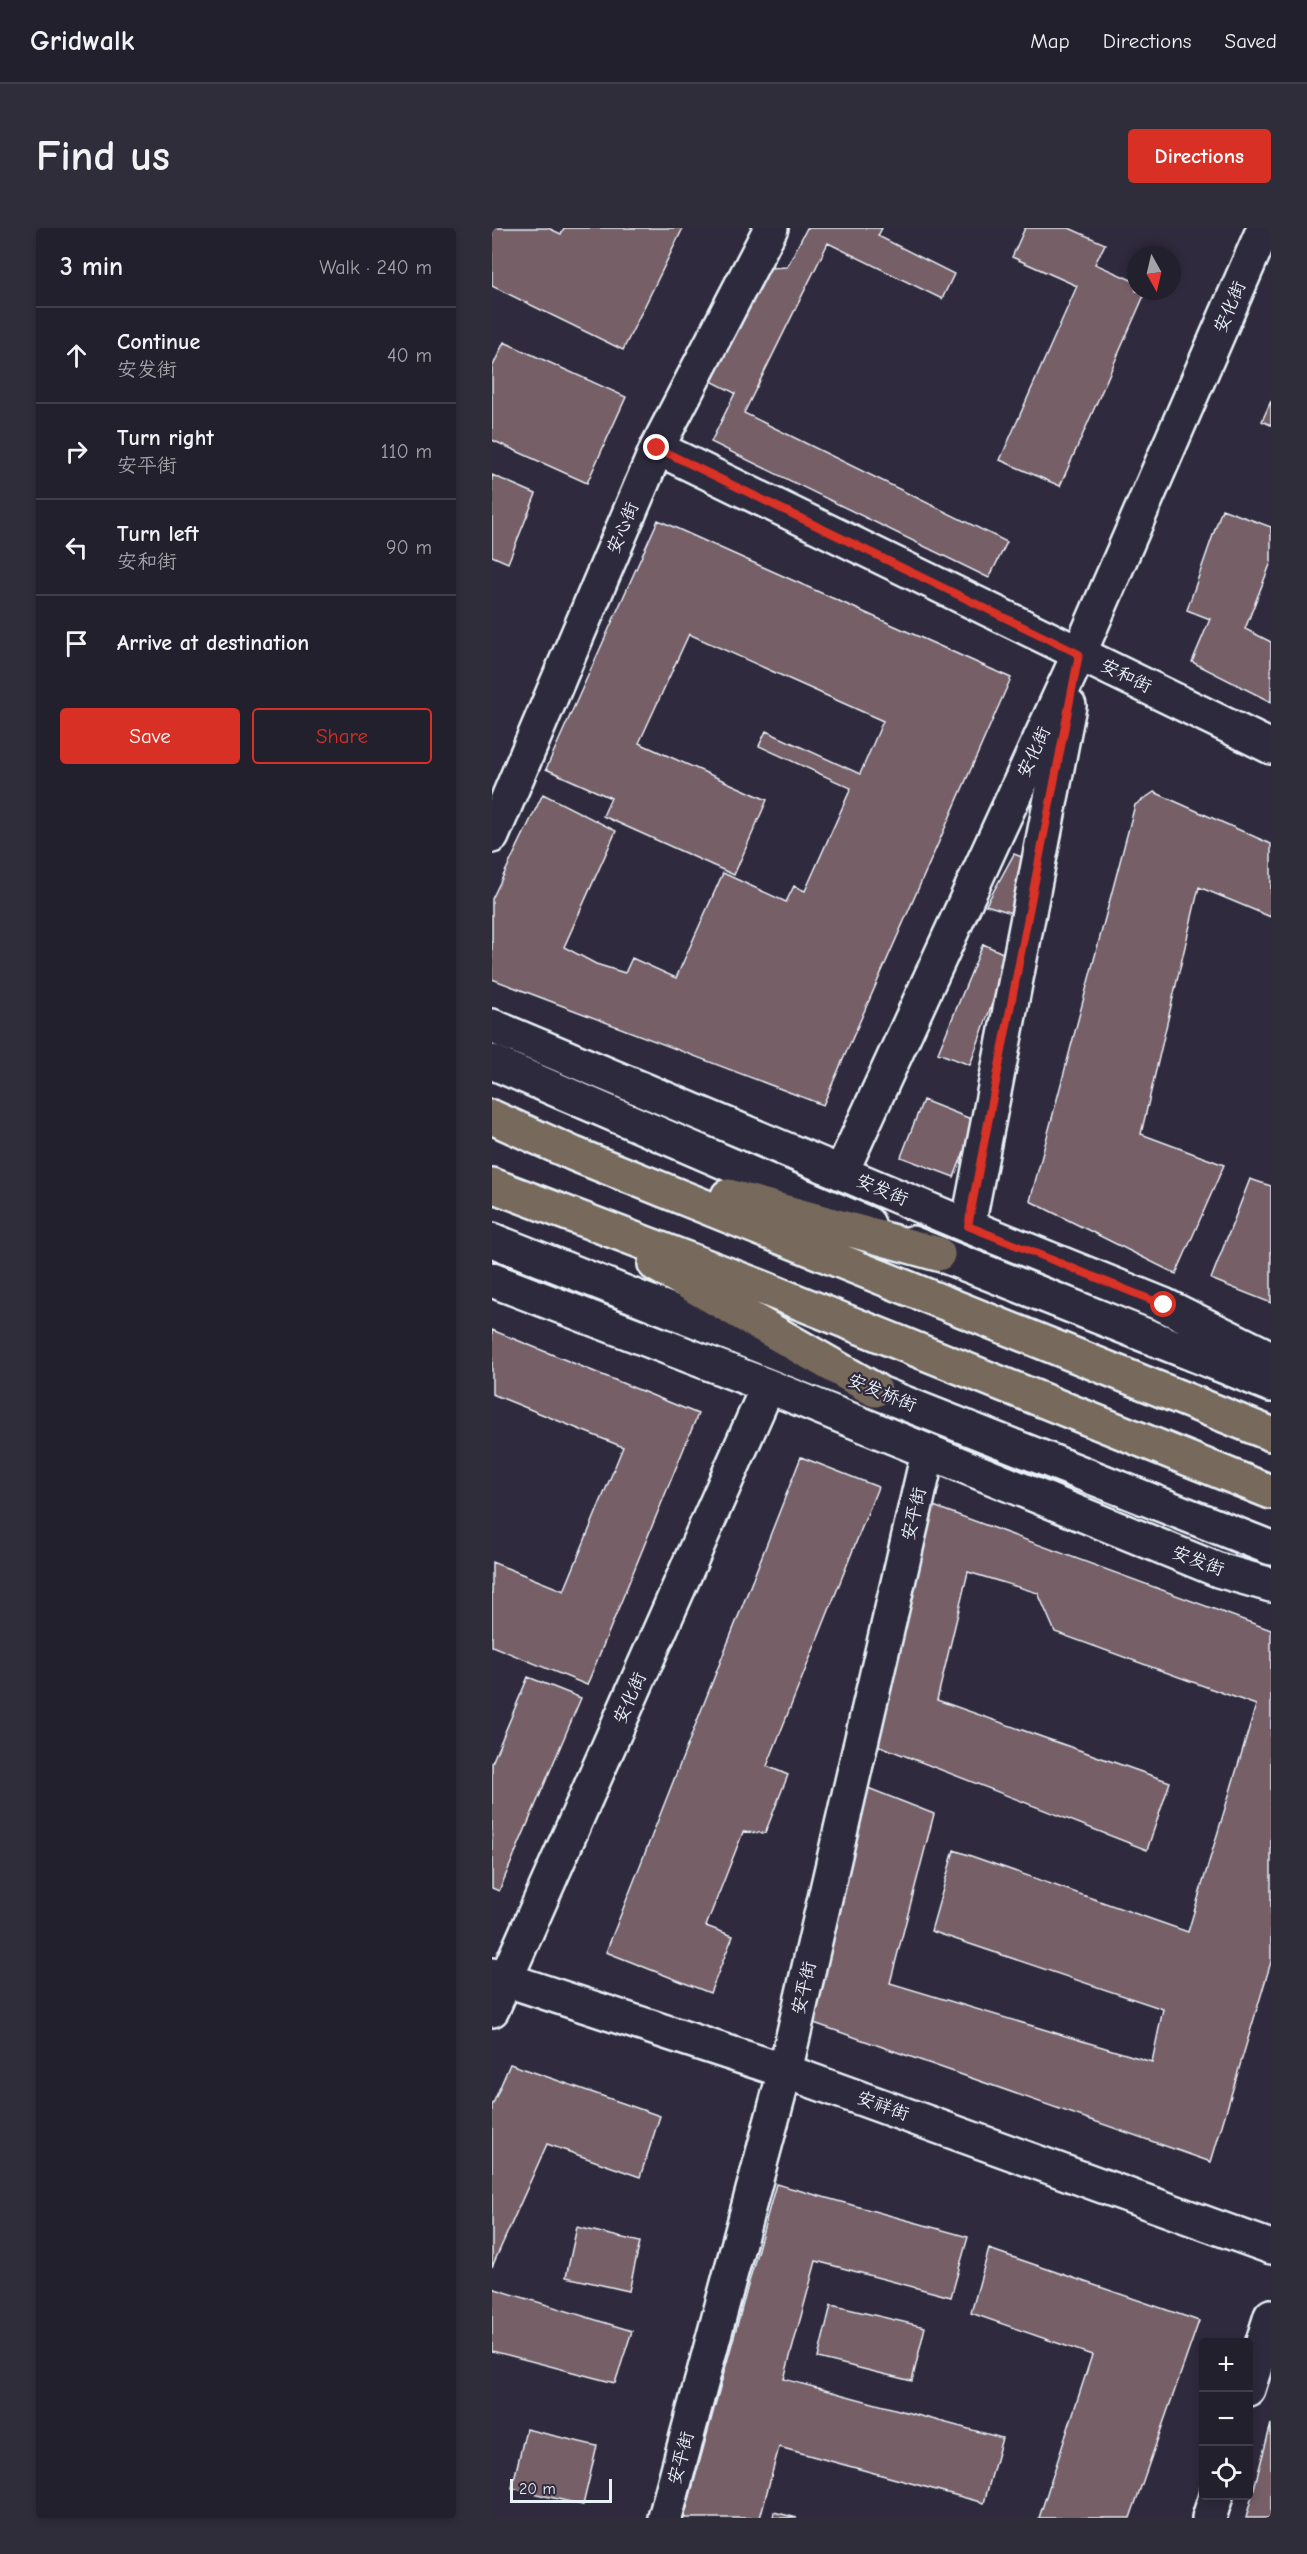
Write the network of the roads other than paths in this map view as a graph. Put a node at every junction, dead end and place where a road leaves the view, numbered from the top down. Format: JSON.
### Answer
{"nodes":[{"id":1,"x":771,"y":228,"type":"edge"},
{"id":2,"x":1264,"y":228,"type":"edge"},
{"id":3,"x":657,"y":448,"type":"junction"},
{"id":4,"x":1079,"y":654,"type":"junction"},
{"id":5,"x":1271,"y":747,"type":"edge"},
{"id":6,"x":492,"y":836,"type":"edge"},
{"id":7,"x":492,"y":1026,"type":"edge"},
{"id":8,"x":492,"y":1062,"type":"edge"},
{"id":9,"x":492,"y":1117,"type":"edge"},
{"id":10,"x":574,"y":1154,"type":"junction"},
{"id":11,"x":841,"y":1173,"type":"junction"},
{"id":12,"x":492,"y":1185,"type":"edge"},
{"id":13,"x":560,"y":1210,"type":"junction"},
{"id":14,"x":968,"y":1226,"type":"junction"},
{"id":15,"x":492,"y":1240,"type":"edge"},
{"id":16,"x":938,"y":1254,"type":"junction"},
{"id":17,"x":492,"y":1280,"type":"edge"},
{"id":18,"x":1271,"y":1358,"type":"edge"},
{"id":19,"x":1271,"y":1385,"type":"edge"},
{"id":20,"x":768,"y":1386,"type":"junction"},
{"id":21,"x":875,"y":1390,"type":"junction"},
{"id":22,"x":1271,"y":1434,"type":"edge"},
{"id":23,"x":928,"y":1453,"type":"junction"},
{"id":24,"x":1271,"y":1492,"type":"edge"},
{"id":25,"x":1271,"y":1548,"type":"edge"},
{"id":26,"x":1271,"y":1585,"type":"edge"},
{"id":27,"x":498,"y":1977,"type":"edge"},
{"id":28,"x":492,"y":2010,"type":"edge"},
{"id":29,"x":785,"y":2071,"type":"junction"},
{"id":30,"x":1271,"y":2247,"type":"edge"},
{"id":31,"x":1271,"y":2316,"type":"edge"},
{"id":32,"x":1253,"y":2373,"type":"edge"},
{"id":33,"x":1215,"y":2500,"type":"edge"},
{"id":34,"x":665,"y":2518,"type":"edge"},
{"id":35,"x":1209,"y":2518,"type":"edge"}],
"edges":[{"from":1,"to":3,"type":"street","name":"安心街"},
{"from":2,"to":4,"type":"street","name":"安化街"},
{"from":3,"to":4,"type":"street","name":"安和街"},
{"from":3,"to":6,"type":"street","name":"安心街"},
{"from":4,"to":5,"type":"street","name":"安和街"},
{"from":4,"to":11,"type":"street","name":"安化街"},
{"from":4,"to":14,"type":"street"},
{"from":7,"to":11,"type":"street","name":"安发街"},
{"from":8,"to":16,"type":"street","name":"安发街"},
{"from":9,"to":10,"type":"highway"},
{"from":10,"to":16,"type":"highway"},
{"from":10,"to":22,"type":"highway"},
{"from":11,"to":14,"type":"street","name":"安发街"},
{"from":12,"to":13,"type":"highway"},
{"from":13,"to":21,"type":"highway"},
{"from":13,"to":24,"type":"highway"},
{"from":14,"to":18,"type":"street","name":"安发街"},
{"from":15,"to":21,"type":"street","name":"安发桥街"},
{"from":16,"to":19,"type":"street","name":"安发街"},
{"from":17,"to":20,"type":"street","name":"安发街"},
{"from":20,"to":23,"type":"street","name":"安发街"},
{"from":20,"to":27,"type":"street","name":"安化街"},
{"from":21,"to":25,"type":"street","name":"安发桥街"},
{"from":23,"to":26,"type":"street","name":"安发街"},
{"from":23,"to":29,"type":"street","name":"安平街"},
{"from":27,"to":28,"type":"street","name":"安化街"},
{"from":27,"to":29,"type":"street","name":"安祥街"},
{"from":29,"to":30,"type":"street","name":"安祥街"},
{"from":29,"to":34,"type":"street","name":"安平街"},
{"from":31,"to":32,"type":"street"},
{"from":33,"to":35,"type":"street"}]}
